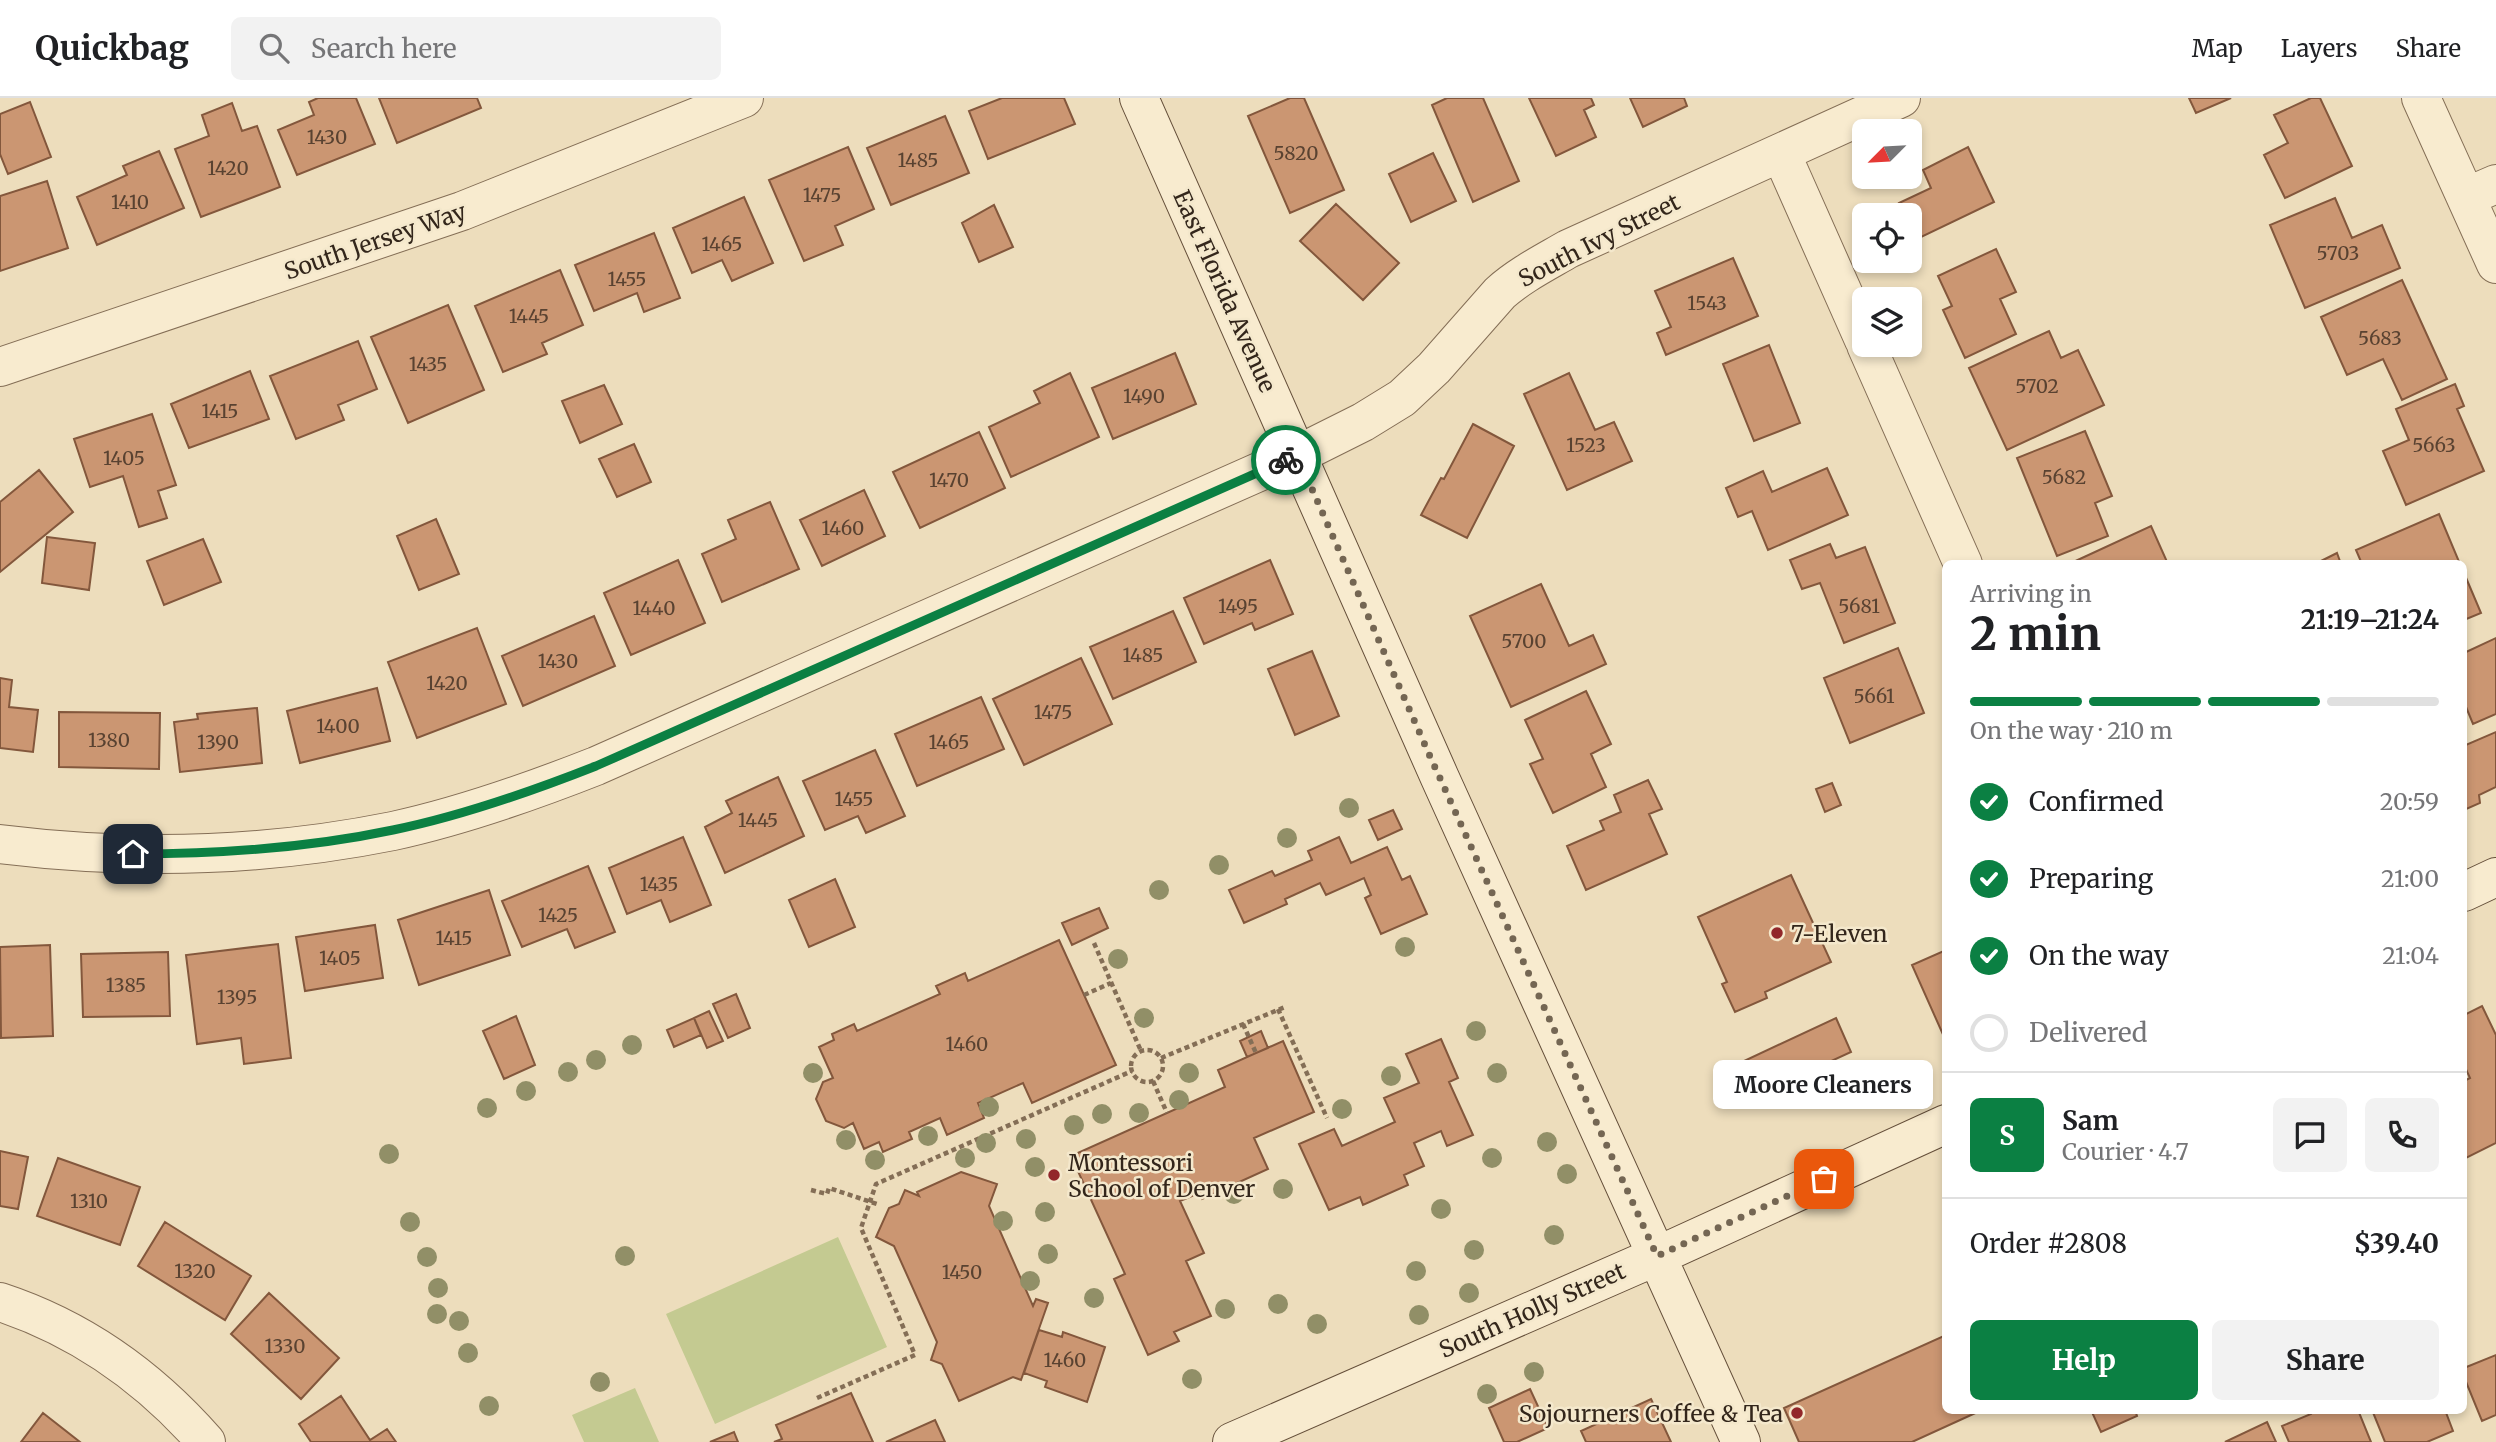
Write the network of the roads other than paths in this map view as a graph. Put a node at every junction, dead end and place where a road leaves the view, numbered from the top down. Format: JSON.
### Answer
{"nodes":[{"id":1,"x":744,"y":98,"type":"edge"},
{"id":2,"x":1139,"y":98,"type":"edge"},
{"id":3,"x":1901,"y":98,"type":"edge"},
{"id":4,"x":2421,"y":98,"type":"edge"},
{"id":5,"x":1781,"y":153,"type":"junction"},
{"id":6,"x":2481,"y":190,"type":"edge"},
{"id":7,"x":2496,"y":264,"type":"edge"},
{"id":8,"x":1852,"y":313,"type":"edge"},
{"id":9,"x":1871,"y":357,"type":"edge"},
{"id":10,"x":0,"y":367,"type":"edge"},
{"id":11,"x":1297,"y":455,"type":"junction"},
{"id":12,"x":1961,"y":560,"type":"edge"},
{"id":13,"x":0,"y":844,"type":"edge"},
{"id":14,"x":2496,"y":877,"type":"edge"},
{"id":15,"x":2467,"y":891,"type":"edge"},
{"id":16,"x":1942,"y":1126,"type":"edge"},
{"id":17,"x":1657,"y":1256,"type":"junction"},
{"id":18,"x":0,"y":1302,"type":"edge"},
{"id":19,"x":205,"y":1442,"type":"edge"},
{"id":20,"x":1231,"y":1442,"type":"edge"},
{"id":21,"x":1741,"y":1442,"type":"edge"}],
"edges":[{"from":1,"to":10,"type":"street","name":"South Jersey Way"},
{"from":2,"to":11,"type":"street","name":"East Florida Avenue"},
{"from":3,"to":5,"type":"street","name":"South Ivy Street"},
{"from":4,"to":6,"type":"street"},
{"from":5,"to":8,"type":"street"},
{"from":5,"to":11,"type":"street","name":"South Ivy Street"},
{"from":6,"to":7,"type":"street"},
{"from":9,"to":12,"type":"street"},
{"from":11,"to":13,"type":"street","name":"South Ivy Street"},
{"from":11,"to":17,"type":"street","name":"East Florida Avenue"},
{"from":14,"to":15,"type":"street"},
{"from":16,"to":17,"type":"street","name":"South Holly Street"},
{"from":17,"to":20,"type":"street","name":"South Holly Street"},
{"from":17,"to":21,"type":"street","name":"East Florida Avenue"},
{"from":18,"to":19,"type":"street"}]}
